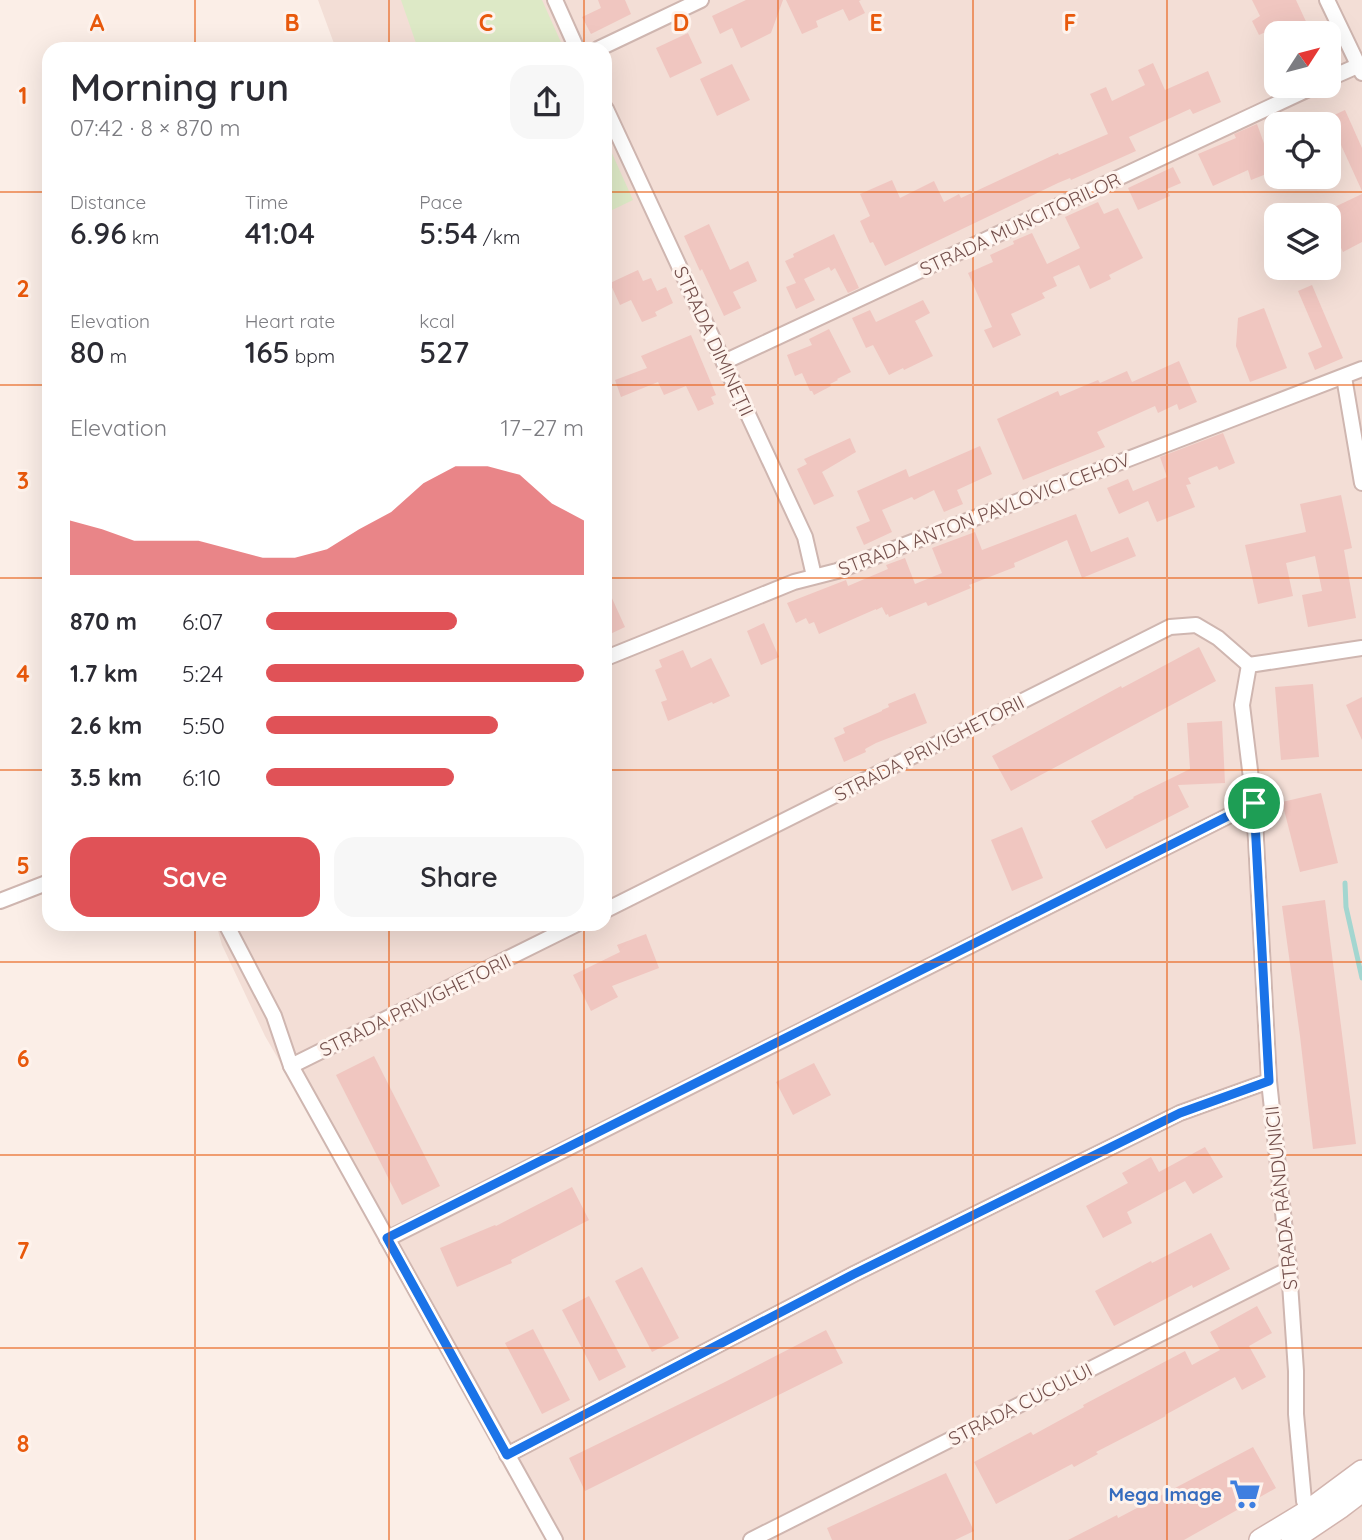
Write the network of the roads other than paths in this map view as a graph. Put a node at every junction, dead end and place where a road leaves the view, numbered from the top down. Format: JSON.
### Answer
{"nodes":[{"id":1,"x":555,"y":0,"type":"edge"},
{"id":2,"x":702,"y":0,"type":"edge"},
{"id":3,"x":1327,"y":0,"type":"edge"},
{"id":4,"x":574,"y":42,"type":"edge"},
{"id":5,"x":612,"y":42,"type":"edge"},
{"id":6,"x":1361,"y":67,"type":"edge"},
{"id":7,"x":1341,"y":74,"type":"edge"},
{"id":8,"x":1289,"y":98,"type":"edge"},
{"id":9,"x":612,"y":122,"type":"edge"},
{"id":10,"x":724,"y":362,"type":"junction"},
{"id":11,"x":1362,"y":369,"type":"edge"},
{"id":12,"x":1344,"y":377,"type":"junction"},
{"id":13,"x":1362,"y":483,"type":"edge"},
{"id":14,"x":814,"y":576,"type":"junction"},
{"id":15,"x":1362,"y":648,"type":"edge"},
{"id":16,"x":612,"y":656,"type":"edge"},
{"id":17,"x":1248,"y":665,"type":"junction"},
{"id":18,"x":1254,"y":803,"type":"junction"},
{"id":19,"x":42,"y":885,"type":"edge"},
{"id":20,"x":0,"y":901,"type":"edge"},
{"id":21,"x":612,"y":907,"type":"edge"},
{"id":22,"x":230,"y":931,"type":"edge"},
{"id":23,"x":563,"y":931,"type":"edge"},
{"id":24,"x":291,"y":1066,"type":"junction"},
{"id":25,"x":1269,"y":1081,"type":"junction"},
{"id":26,"x":387,"y":1238,"type":"junction"},
{"id":27,"x":1289,"y":1269,"type":"junction"},
{"id":28,"x":507,"y":1455,"type":"junction"},
{"id":29,"x":1362,"y":1471,"type":"edge"},
{"id":30,"x":1362,"y":1491,"type":"edge"},
{"id":31,"x":1308,"y":1511,"type":"junction"},
{"id":32,"x":555,"y":1540,"type":"edge"},
{"id":33,"x":751,"y":1540,"type":"edge"},
{"id":34,"x":1260,"y":1540,"type":"edge"},
{"id":35,"x":1292,"y":1540,"type":"edge"}],
"edges":[{"from":1,"to":4,"type":"street"},
{"from":2,"to":5,"type":"street"},
{"from":3,"to":6,"type":"street"},
{"from":6,"to":7,"type":"street"},
{"from":8,"to":10,"type":"street","name":"STRADA MUNCITORILOR"},
{"from":9,"to":10,"type":"street","name":"STRADA DIMINEȚII"},
{"from":10,"to":14,"type":"street","name":"STRADA DIMINEȚII"},
{"from":11,"to":12,"type":"street","name":"STRADA ANTON PAVLOVICI CEHOV"},
{"from":12,"to":13,"type":"street"},
{"from":12,"to":14,"type":"street","name":"STRADA ANTON PAVLOVICI CEHOV"},
{"from":14,"to":16,"type":"street","name":"STRADA ANTON PAVLOVICI CEHOV"},
{"from":15,"to":17,"type":"street"},
{"from":17,"to":18,"type":"street","name":"STRADA RÂNDUNICII"},
{"from":17,"to":21,"type":"street","name":"STRADA PRIVIGHETORII"},
{"from":18,"to":25,"type":"street","name":"STRADA RÂNDUNICII"},
{"from":18,"to":26,"type":"street"},
{"from":19,"to":20,"type":"street"},
{"from":22,"to":24,"type":"street"},
{"from":23,"to":24,"type":"street","name":"STRADA PRIVIGHETORII"},
{"from":24,"to":26,"type":"street"},
{"from":25,"to":27,"type":"street","name":"STRADA RÂNDUNICII"},
{"from":25,"to":28,"type":"street"},
{"from":26,"to":28,"type":"street"},
{"from":27,"to":31,"type":"street","name":"STRADA RÂNDUNICII"},
{"from":27,"to":33,"type":"street","name":"STRADA CUCULUI"},
{"from":28,"to":32,"type":"street"},
{"from":29,"to":31,"type":"main road"},
{"from":30,"to":35,"type":"main road"},
{"from":31,"to":34,"type":"main road"}]}
